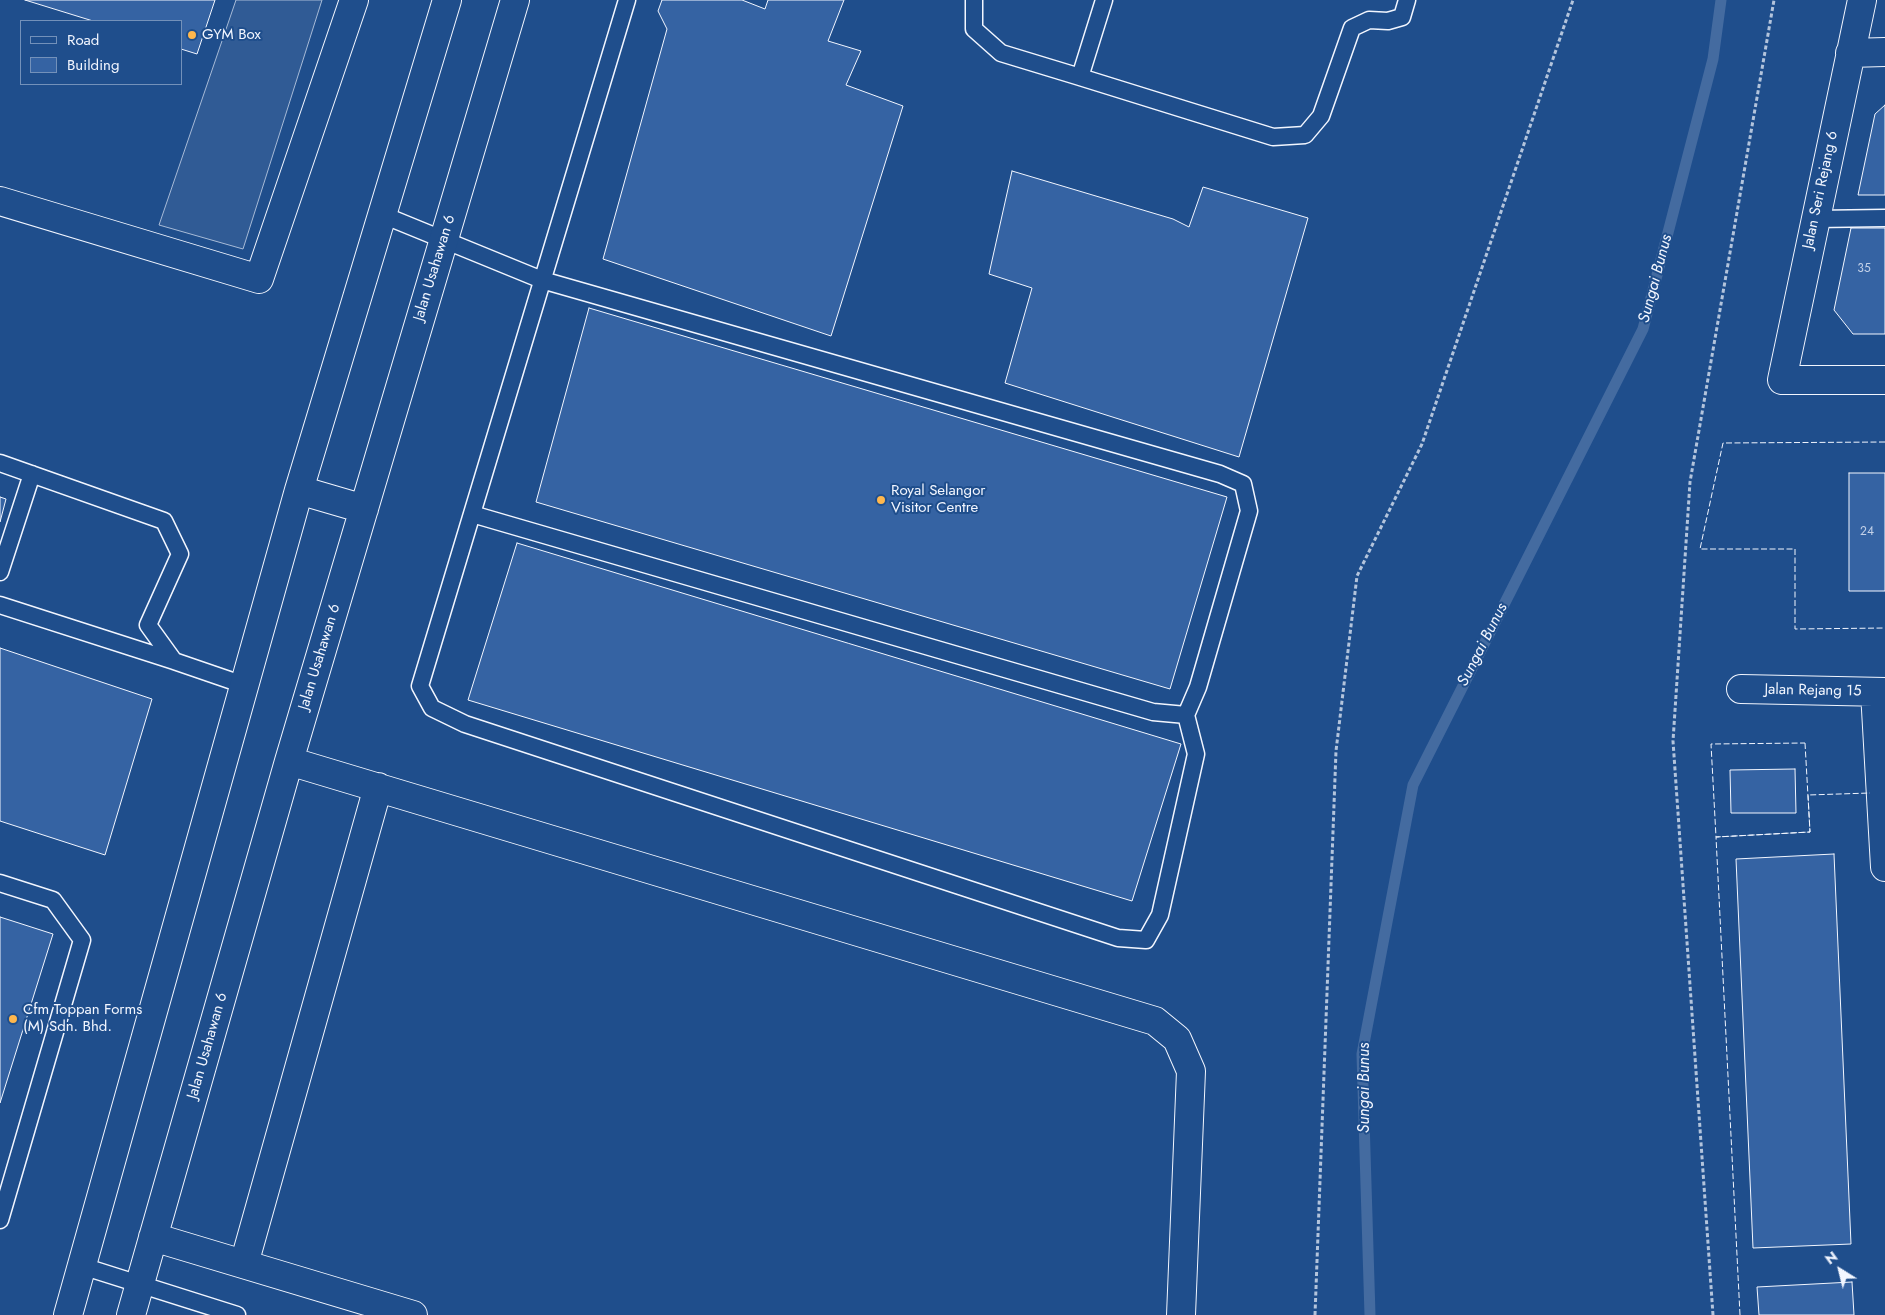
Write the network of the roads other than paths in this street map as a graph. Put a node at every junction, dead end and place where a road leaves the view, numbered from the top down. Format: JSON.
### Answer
{"nodes":[{"id":1,"x":354,"y":0,"type":"edge"},
{"id":2,"x":447,"y":0,"type":"edge"},
{"id":3,"x":515,"y":0,"type":"edge"},
{"id":4,"x":627,"y":0,"type":"edge"},
{"id":5,"x":974,"y":0,"type":"edge"},
{"id":6,"x":1104,"y":0,"type":"edge"},
{"id":7,"x":1407,"y":0,"type":"edge"},
{"id":8,"x":1862,"y":0,"type":"edge"},
{"id":9,"x":1885,"y":52,"type":"edge"},
{"id":10,"x":1850,"y":53,"type":"junction"},
{"id":11,"x":1080,"y":77,"type":"junction"},
{"id":12,"x":0,"y":201,"type":"edge"},
{"id":13,"x":383,"y":215,"type":"junction"},
{"id":14,"x":1885,"y":218,"type":"edge"},
{"id":15,"x":1815,"y":219,"type":"junction"},
{"id":16,"x":444,"y":240,"type":"junction"},
{"id":17,"x":542,"y":280,"type":"junction"},
{"id":18,"x":1885,"y":380,"type":"edge"},
{"id":19,"x":0,"y":463,"type":"edge"},
{"id":20,"x":32,"y":474,"type":"junction"},
{"id":21,"x":299,"y":490,"type":"junction"},
{"id":22,"x":364,"y":510,"type":"junction"},
{"id":23,"x":472,"y":514,"type":"junction"},
{"id":24,"x":0,"y":572,"type":"edge"},
{"id":25,"x":0,"y":606,"type":"edge"},
{"id":26,"x":174,"y":661,"type":"junction"},
{"id":27,"x":244,"y":685,"type":"junction"},
{"id":28,"x":1741,"y":689,"type":"dead end"},
{"id":29,"x":1880,"y":692,"type":"edge"},
{"id":30,"x":1186,"y":715,"type":"junction"},
{"id":31,"x":289,"y":761,"type":"junction"},
{"id":32,"x":378,"y":787,"type":"junction"},
{"id":33,"x":1885,"y":867,"type":"edge"},
{"id":34,"x":0,"y":883,"type":"edge"},
{"id":35,"x":0,"y":1220,"type":"edge"},
{"id":36,"x":153,"y":1237,"type":"junction"},
{"id":37,"x":244,"y":1264,"type":"junction"},
{"id":38,"x":82,"y":1266,"type":"junction"},
{"id":39,"x":140,"y":1283,"type":"junction"},
{"id":40,"x":68,"y":1315,"type":"edge"},
{"id":41,"x":131,"y":1315,"type":"edge"},
{"id":42,"x":237,"y":1315,"type":"edge"},
{"id":43,"x":413,"y":1315,"type":"edge"},
{"id":44,"x":1181,"y":1315,"type":"edge"}],
"edges":[{"from":1,"to":12,"type":"street"},
{"from":2,"to":13,"type":"street"},
{"from":3,"to":16,"type":"street","name":"Jalan Usahawan 6"},
{"from":4,"to":17,"type":"lane"},
{"from":5,"to":11,"type":"lane"},
{"from":6,"to":11,"type":"lane"},
{"from":7,"to":11,"type":"lane"},
{"from":8,"to":10,"type":"street","name":"Jalan Seri Rejang 6"},
{"from":9,"to":10,"type":"street"},
{"from":10,"to":15,"type":"street","name":"Jalan Seri Rejang 6"},
{"from":13,"to":16,"type":"lane"},
{"from":13,"to":21,"type":"street"},
{"from":14,"to":15,"type":"lane"},
{"from":15,"to":18,"type":"street","name":"Jalan Seri Rejang 6"},
{"from":16,"to":17,"type":"lane"},
{"from":16,"to":22,"type":"street","name":"Jalan Usahawan 6"},
{"from":17,"to":23,"type":"lane"},
{"from":17,"to":30,"type":"lane"},
{"from":19,"to":20,"type":"lane"},
{"from":20,"to":24,"type":"lane"},
{"from":20,"to":26,"type":"lane"},
{"from":21,"to":22,"type":"street"},
{"from":21,"to":27,"type":"street"},
{"from":22,"to":31,"type":"street","name":"Jalan Usahawan 6"},
{"from":23,"to":30,"type":"lane"},
{"from":23,"to":30,"type":"lane"},
{"from":25,"to":26,"type":"lane"},
{"from":26,"to":27,"type":"lane"},
{"from":27,"to":38,"type":"street"},
{"from":28,"to":29,"type":"street","name":"Jalan Rejang 15"},
{"from":29,"to":33,"type":"street"},
{"from":31,"to":32,"type":"street"},
{"from":31,"to":36,"type":"street","name":"Jalan Usahawan 6"},
{"from":32,"to":37,"type":"street"},
{"from":32,"to":44,"type":"street"},
{"from":34,"to":35,"type":"lane"},
{"from":36,"to":37,"type":"street"},
{"from":36,"to":39,"type":"street","name":"Jalan Usahawan 6"},
{"from":37,"to":43,"type":"street"},
{"from":38,"to":39,"type":"lane"},
{"from":38,"to":40,"type":"street"},
{"from":39,"to":41,"type":"street","name":"Jalan Usahawan 6"},
{"from":39,"to":42,"type":"lane"}]}
